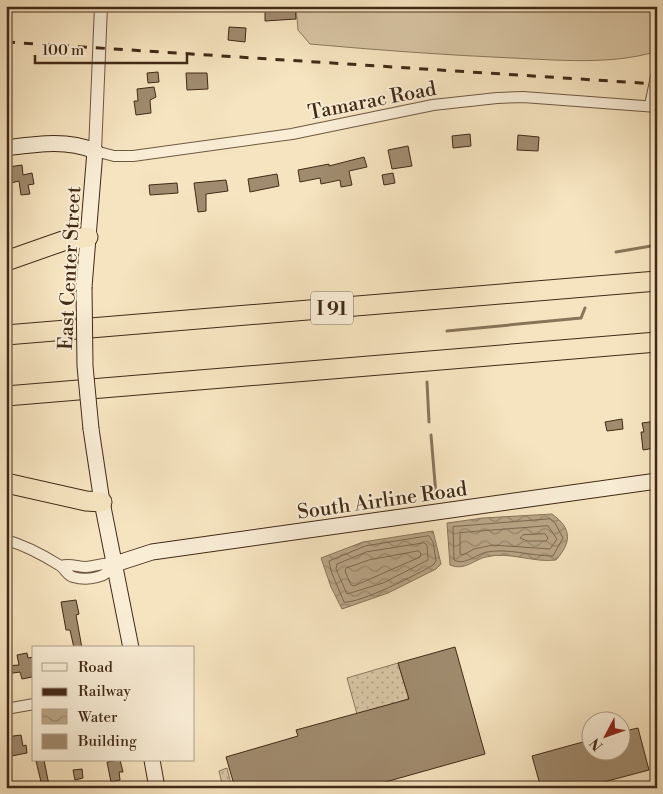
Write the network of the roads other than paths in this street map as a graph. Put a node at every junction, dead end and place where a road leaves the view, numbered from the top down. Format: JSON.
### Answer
{"nodes":[{"id":1,"x":101,"y":6,"type":"edge"},
{"id":2,"x":657,"y":72,"type":"edge"},
{"id":3,"x":653,"y":106,"type":"edge"},
{"id":4,"x":6,"y":148,"type":"edge"},
{"id":5,"x":95,"y":151,"type":"junction"},
{"id":6,"x":88,"y":237,"type":"junction"},
{"id":7,"x":6,"y":261,"type":"edge"},
{"id":8,"x":657,"y":281,"type":"edge"},
{"id":9,"x":6,"y":335,"type":"edge"},
{"id":10,"x":657,"y":342,"type":"edge"},
{"id":11,"x":6,"y":396,"type":"edge"},
{"id":12,"x":657,"y":481,"type":"edge"},
{"id":13,"x":6,"y":483,"type":"edge"},
{"id":14,"x":102,"y":502,"type":"junction"},
{"id":15,"x":6,"y":540,"type":"edge"},
{"id":16,"x":115,"y":564,"type":"junction"},
{"id":17,"x":131,"y":646,"type":"edge"},
{"id":18,"x":32,"y":704,"type":"edge"},
{"id":19,"x":6,"y":709,"type":"edge"},
{"id":20,"x":152,"y":762,"type":"edge"},
{"id":21,"x":157,"y":788,"type":"edge"}],
"edges":[{"from":1,"to":5,"type":"street","name":"East Center Street"},
{"from":2,"to":3,"type":"street"},
{"from":3,"to":5,"type":"street","name":"Tamarac Road"},
{"from":4,"to":5,"type":"main road"},
{"from":5,"to":6,"type":"main road","name":"East Center Street"},
{"from":6,"to":7,"type":"highway"},
{"from":6,"to":14,"type":"main road","name":"East Center Street","bridge":true},
{"from":8,"to":9,"type":"highway","number":"I 91"},
{"from":10,"to":11,"type":"highway"},
{"from":12,"to":16,"type":"main road","name":"South Airline Road"},
{"from":13,"to":14,"type":"highway"},
{"from":14,"to":16,"type":"main road","name":"East Center Street"},
{"from":15,"to":16,"type":"street"},
{"from":16,"to":17,"type":"main road","name":"East Center Street"},
{"from":18,"to":19,"type":"street"},
{"from":20,"to":21,"type":"main road"}]}
